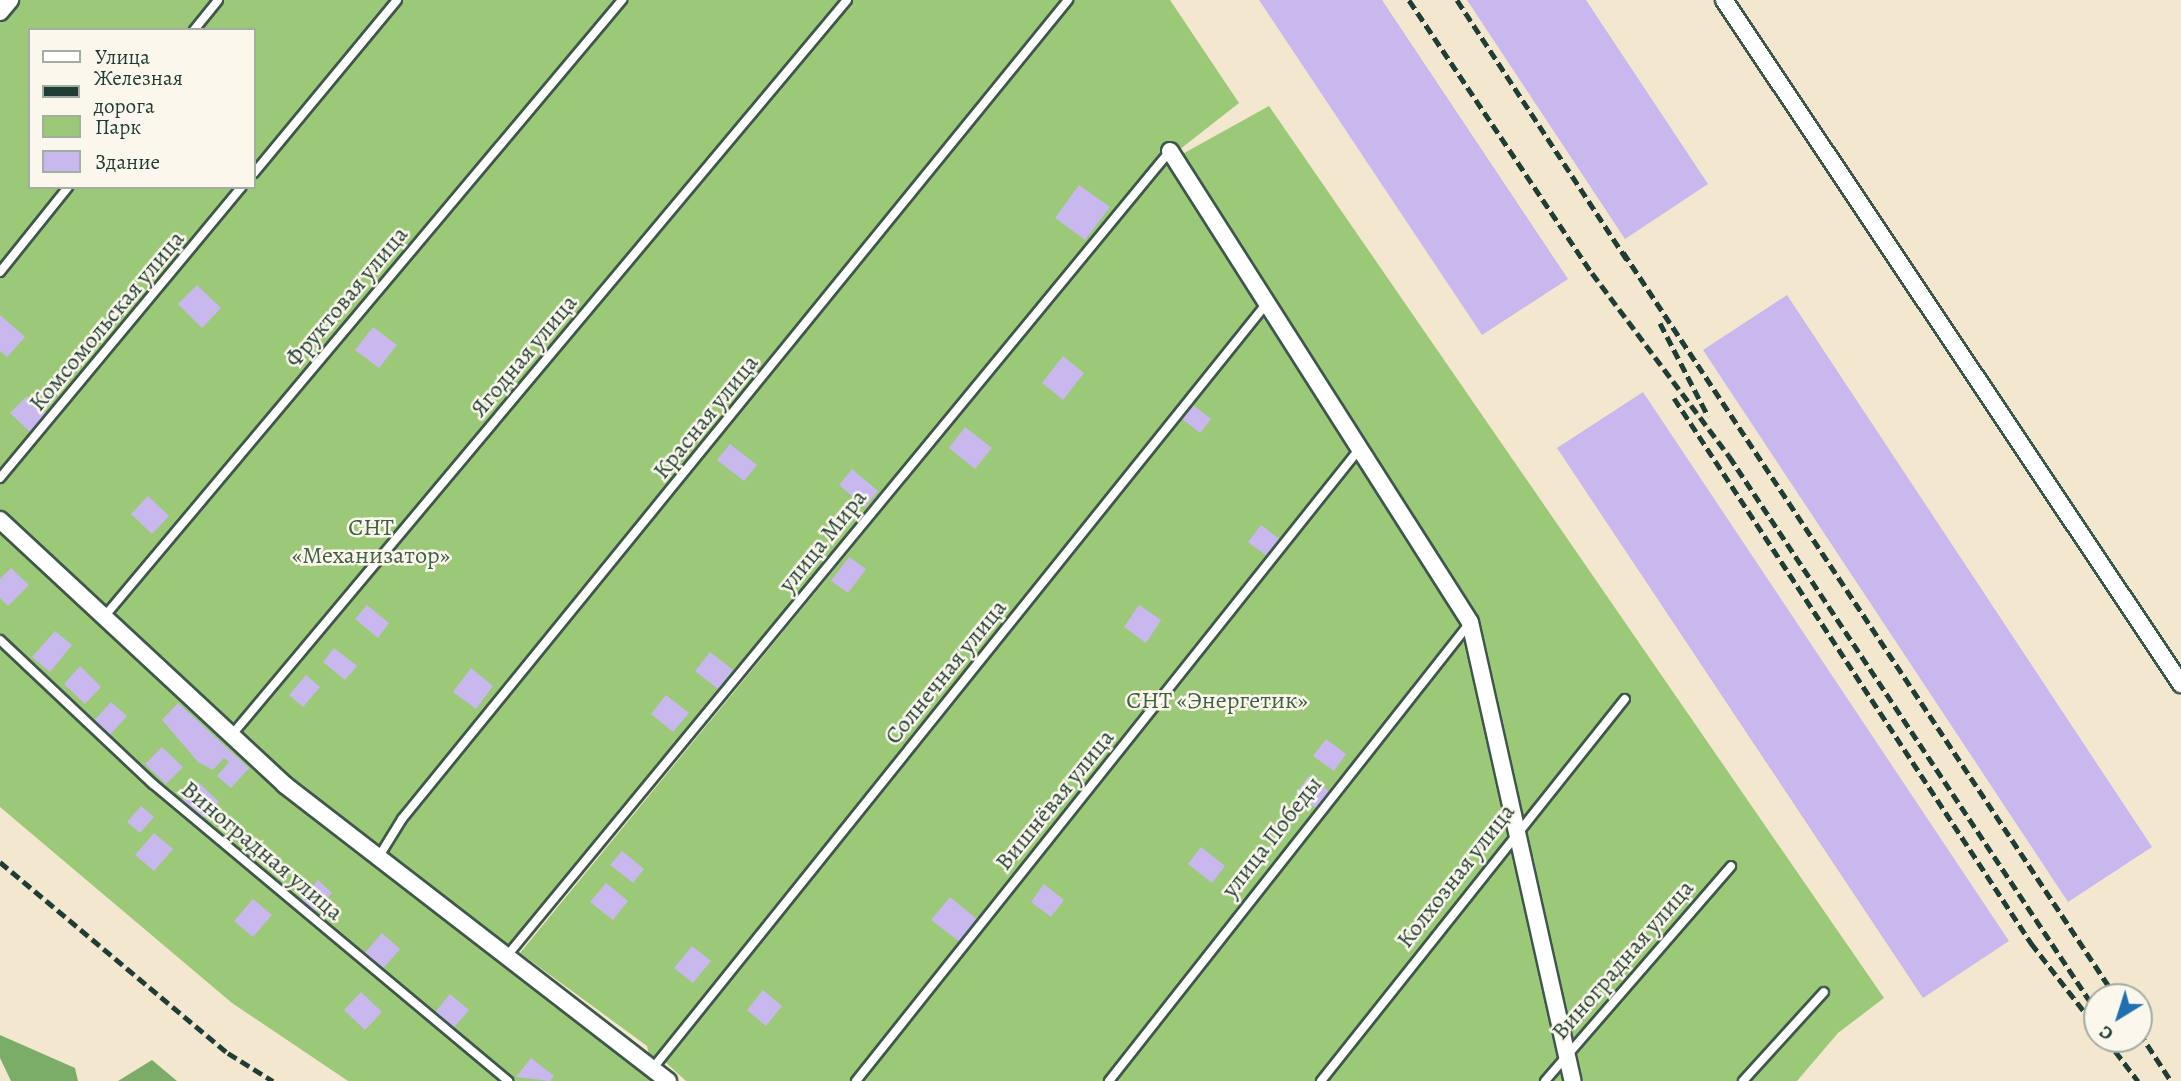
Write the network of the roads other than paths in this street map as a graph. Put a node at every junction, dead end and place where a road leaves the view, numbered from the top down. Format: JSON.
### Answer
{"nodes":[{"id":1,"x":10,"y":0,"type":"edge"},
{"id":2,"x":218,"y":0,"type":"edge"},
{"id":3,"x":397,"y":0,"type":"edge"},
{"id":4,"x":622,"y":0,"type":"edge"},
{"id":5,"x":847,"y":0,"type":"edge"},
{"id":6,"x":1724,"y":0,"type":"edge"},
{"id":7,"x":1069,"y":1,"type":"edge"},
{"id":8,"x":0,"y":12,"type":"edge"},
{"id":9,"x":196,"y":28,"type":"edge"},
{"id":10,"x":1170,"y":151,"type":"joint"},
{"id":11,"x":256,"y":171,"type":"edge"},
{"id":12,"x":66,"y":189,"type":"edge"},
{"id":13,"x":240,"y":189,"type":"edge"},
{"id":14,"x":0,"y":272,"type":"edge"},
{"id":15,"x":1270,"y":300,"type":"junction"},
{"id":16,"x":1363,"y":444,"type":"junction"},
{"id":17,"x":0,"y":478,"type":"edge"},
{"id":18,"x":0,"y":520,"type":"edge"},
{"id":19,"x":102,"y":619,"type":"junction"},
{"id":20,"x":1470,"y":622,"type":"junction"},
{"id":21,"x":0,"y":640,"type":"edge"},
{"id":22,"x":2181,"y":684,"type":"edge"},
{"id":23,"x":1625,"y":699,"type":"dead end"},
{"id":24,"x":230,"y":737,"type":"junction"},
{"id":25,"x":1517,"y":829,"type":"junction"},
{"id":26,"x":377,"y":860,"type":"junction"},
{"id":27,"x":1731,"y":866,"type":"dead end"},
{"id":28,"x":506,"y":957,"type":"junction"},
{"id":29,"x":1824,"y":992,"type":"dead end"},
{"id":30,"x":1567,"y":1052,"type":"junction"},
{"id":31,"x":653,"y":1068,"type":"junction"},
{"id":32,"x":508,"y":1081,"type":"edge"},
{"id":33,"x":668,"y":1081,"type":"edge"},
{"id":34,"x":856,"y":1081,"type":"edge"},
{"id":35,"x":1109,"y":1081,"type":"edge"},
{"id":36,"x":1321,"y":1081,"type":"edge"},
{"id":37,"x":1545,"y":1081,"type":"edge"},
{"id":38,"x":1573,"y":1081,"type":"edge"},
{"id":39,"x":1744,"y":1081,"type":"edge"}],
"edges":[{"from":1,"to":8,"type":"street"},
{"from":2,"to":9,"type":"lane"},
{"from":3,"to":11,"type":"lane"},
{"from":4,"to":19,"type":"lane","name":"Фруктовая улица"},
{"from":5,"to":24,"type":"lane","name":"Ягодная улица"},
{"from":6,"to":22,"type":"street"},
{"from":7,"to":26,"type":"lane","name":"Красная улица"},
{"from":10,"to":15,"type":"street"},
{"from":10,"to":28,"type":"lane","name":"улица Мира"},
{"from":12,"to":14,"type":"lane"},
{"from":13,"to":17,"type":"lane","name":"Комсомольская улица"},
{"from":15,"to":16,"type":"street"},
{"from":15,"to":31,"type":"lane","name":"Солнечная улица"},
{"from":16,"to":20,"type":"street"},
{"from":16,"to":34,"type":"lane","name":"Вишнёвая улица"},
{"from":18,"to":19,"type":"street"},
{"from":19,"to":24,"type":"street"},
{"from":20,"to":25,"type":"street"},
{"from":20,"to":35,"type":"lane","name":"улица Победы"},
{"from":21,"to":32,"type":"lane","name":"Виноградная улица"},
{"from":23,"to":25,"type":"lane","name":"Колхозная улица"},
{"from":24,"to":26,"type":"street"},
{"from":25,"to":30,"type":"street"},
{"from":25,"to":36,"type":"lane","name":"Колхозная улица"},
{"from":26,"to":28,"type":"street"},
{"from":27,"to":30,"type":"lane","name":"Виноградная улица"},
{"from":28,"to":31,"type":"street"},
{"from":29,"to":39,"type":"lane"},
{"from":30,"to":37,"type":"lane","name":"Виноградная улица"},
{"from":30,"to":38,"type":"street"},
{"from":31,"to":33,"type":"street"}]}
